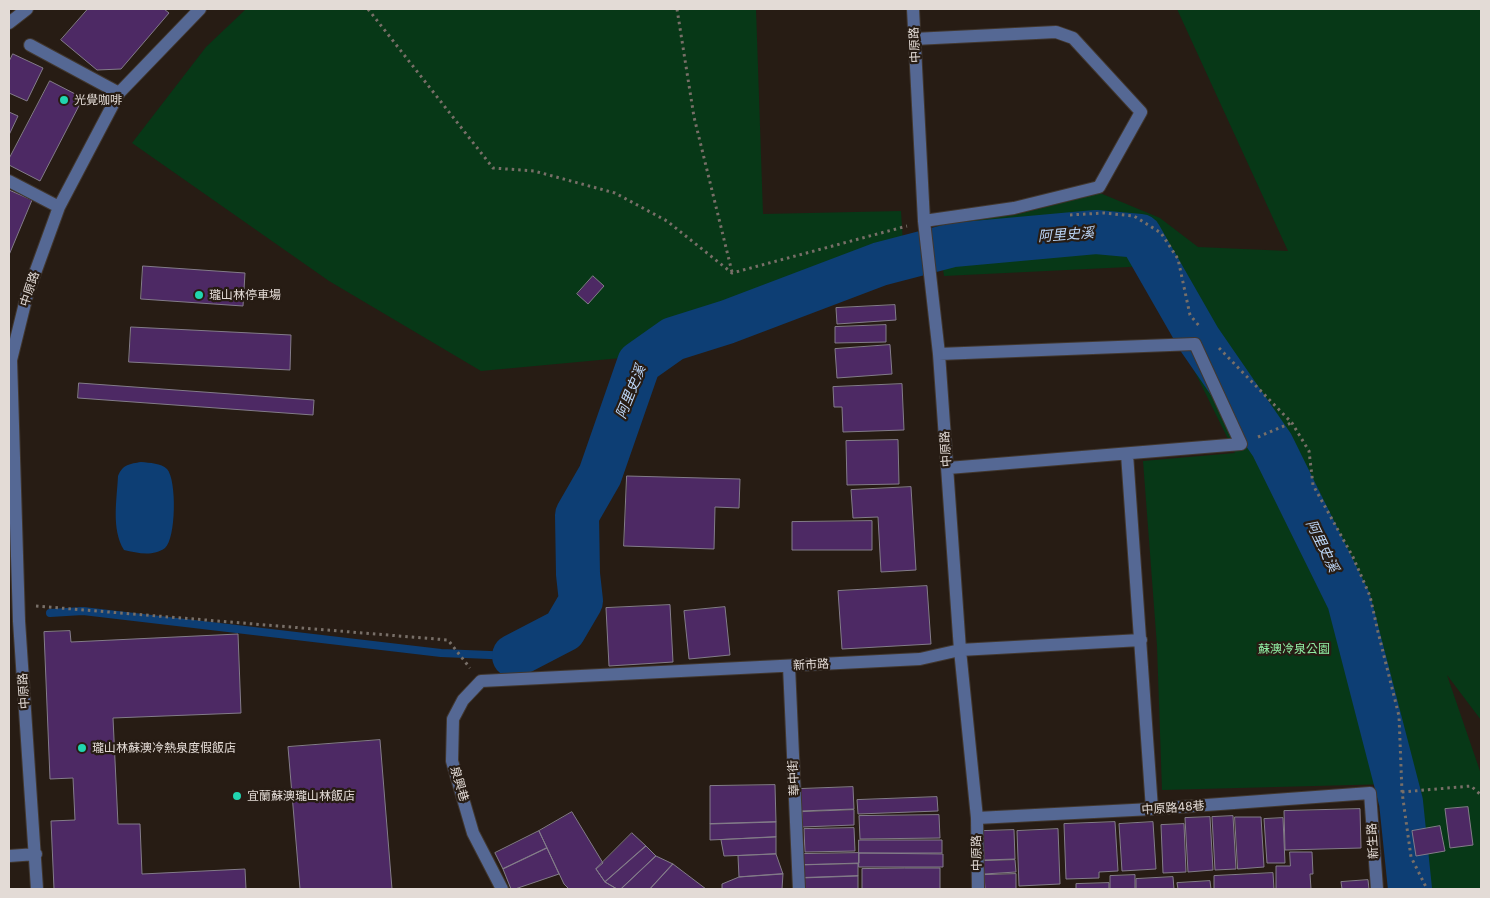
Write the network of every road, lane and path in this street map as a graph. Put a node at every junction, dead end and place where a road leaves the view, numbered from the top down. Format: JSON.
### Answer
{"nodes":[{"id":1,"x":27,"y":9,"type":"edge"},
{"id":2,"x":200,"y":9,"type":"edge"},
{"id":3,"x":368,"y":9,"type":"edge"},
{"id":4,"x":677,"y":9,"type":"edge"},
{"id":5,"x":913,"y":9,"type":"edge"},
{"id":6,"x":9,"y":23,"type":"edge"},
{"id":7,"x":914,"y":39,"type":"junction"},
{"id":8,"x":30,"y":45,"type":"dead end"},
{"id":9,"x":119,"y":93,"type":"junction"},
{"id":10,"x":9,"y":181,"type":"edge"},
{"id":11,"x":59,"y":207,"type":"junction"},
{"id":12,"x":1075,"y":215,"type":"dead end"},
{"id":13,"x":924,"y":221,"type":"junction"},
{"id":14,"x":732,"y":273,"type":"junction"},
{"id":15,"x":1202,"y":329,"type":"dead end"},
{"id":16,"x":1214,"y":342,"type":"dead end"},
{"id":17,"x":939,"y":354,"type":"junction"},
{"id":18,"x":1292,"y":423,"type":"junction"},
{"id":19,"x":1261,"y":436,"type":"dead end"},
{"id":20,"x":1127,"y":454,"type":"junction"},
{"id":21,"x":948,"y":468,"type":"junction"},
{"id":22,"x":18,"y":605,"type":"junction"},
{"id":23,"x":14,"y":621,"type":"edge"},
{"id":24,"x":1141,"y":640,"type":"junction"},
{"id":25,"x":960,"y":650,"type":"junction"},
{"id":26,"x":789,"y":666,"type":"junction"},
{"id":27,"x":480,"y":680,"type":"junction"},
{"id":28,"x":1402,"y":792,"type":"junction"},
{"id":29,"x":1370,"y":793,"type":"joint"},
{"id":30,"x":1481,"y":795,"type":"edge"},
{"id":31,"x":1152,"y":810,"type":"junction"},
{"id":32,"x":977,"y":818,"type":"junction"},
{"id":33,"x":36,"y":854,"type":"junction"},
{"id":34,"x":9,"y":856,"type":"edge"},
{"id":35,"x":37,"y":889,"type":"edge"},
{"id":36,"x":502,"y":889,"type":"edge"},
{"id":37,"x":799,"y":889,"type":"edge"},
{"id":38,"x":978,"y":889,"type":"edge"},
{"id":39,"x":1377,"y":889,"type":"edge"},
{"id":40,"x":1427,"y":889,"type":"edge"}],
"edges":[{"from":1,"to":6,"type":"street"},
{"from":2,"to":9,"type":"street","name":"中原路"},
{"from":3,"to":14,"type":"path"},
{"from":4,"to":14,"type":"path"},
{"from":5,"to":7,"type":"street","name":"中原路"},
{"from":7,"to":13,"type":"street","name":"中原路"},
{"from":7,"to":13,"type":"street"},
{"from":8,"to":9,"type":"street"},
{"from":9,"to":11,"type":"street","name":"中原路"},
{"from":10,"to":11,"type":"street"},
{"from":11,"to":22,"type":"street","name":"中原路"},
{"from":12,"to":15,"type":"path"},
{"from":13,"to":14,"type":"path"},
{"from":13,"to":17,"type":"street","name":"中原路"},
{"from":16,"to":18,"type":"path"},
{"from":17,"to":20,"type":"street"},
{"from":17,"to":21,"type":"street","name":"中原路"},
{"from":18,"to":19,"type":"path"},
{"from":18,"to":28,"type":"path"},
{"from":20,"to":21,"type":"street"},
{"from":20,"to":24,"type":"street"},
{"from":21,"to":25,"type":"street","name":"中原路"},
{"from":22,"to":23,"type":"street","name":"中原路"},
{"from":22,"to":27,"type":"path"},
{"from":23,"to":33,"type":"street","name":"中原路"},
{"from":24,"to":25,"type":"street","name":"新市路"},
{"from":24,"to":31,"type":"street"},
{"from":25,"to":26,"type":"street","name":"新市路"},
{"from":25,"to":32,"type":"street","name":"中原路"},
{"from":26,"to":27,"type":"street","name":"新市路"},
{"from":26,"to":37,"type":"street","name":"華中街"},
{"from":27,"to":36,"type":"street","name":"泉興巷"},
{"from":28,"to":30,"type":"path"},
{"from":28,"to":40,"type":"path"},
{"from":29,"to":31,"type":"street","name":"中原路48巷"},
{"from":29,"to":39,"type":"street","name":"新生路"},
{"from":31,"to":32,"type":"street","name":"中原路48巷"},
{"from":32,"to":38,"type":"street","name":"中原路"},
{"from":33,"to":34,"type":"street"},
{"from":33,"to":35,"type":"street","name":"中原路"}]}
